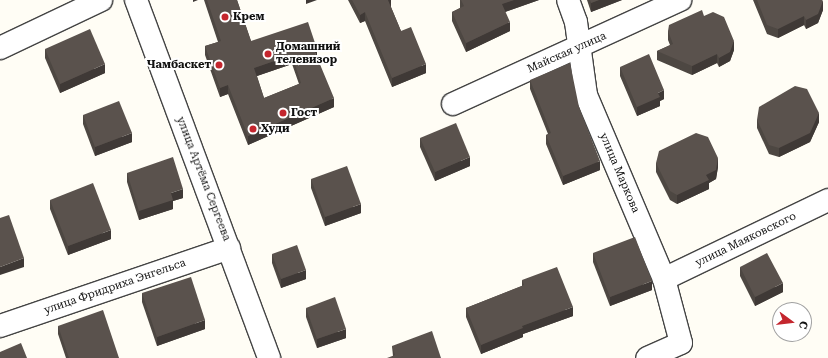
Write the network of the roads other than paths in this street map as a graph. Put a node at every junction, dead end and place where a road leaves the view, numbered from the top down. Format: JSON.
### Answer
{"nodes":[{"id":1,"x":101,"y":0,"type":"edge"},
{"id":2,"x":136,"y":0,"type":"edge"},
{"id":3,"x":568,"y":0,"type":"edge"},
{"id":4,"x":680,"y":0,"type":"edge"},
{"id":5,"x":0,"y":48,"type":"edge"},
{"id":6,"x":580,"y":48,"type":"junction"},
{"id":7,"x":453,"y":104,"type":"dead end"},
{"id":8,"x":828,"y":200,"type":"edge"},
{"id":9,"x":229,"y":248,"type":"junction"},
{"id":10,"x":664,"y":280,"type":"junction"},
{"id":11,"x":0,"y":326,"type":"edge"},
{"id":12,"x":269,"y":358,"type":"edge"},
{"id":13,"x":647,"y":358,"type":"edge"}],
"edges":[{"from":1,"to":5,"type":"street"},
{"from":2,"to":9,"type":"street","name":"улица Артёма Сергеева"},
{"from":3,"to":6,"type":"street","name":"улица Маркова"},
{"from":4,"to":6,"type":"street","name":"Майская улица"},
{"from":6,"to":7,"type":"street","name":"Майская улица"},
{"from":6,"to":10,"type":"street","name":"улица Маркова"},
{"from":8,"to":10,"type":"street","name":"улица Маяковского"},
{"from":9,"to":11,"type":"street","name":"улица Фридриха Энгельса"},
{"from":9,"to":12,"type":"street","name":"улица Артёма Сергеева"},
{"from":10,"to":13,"type":"street","name":"улица Маркова"}]}
